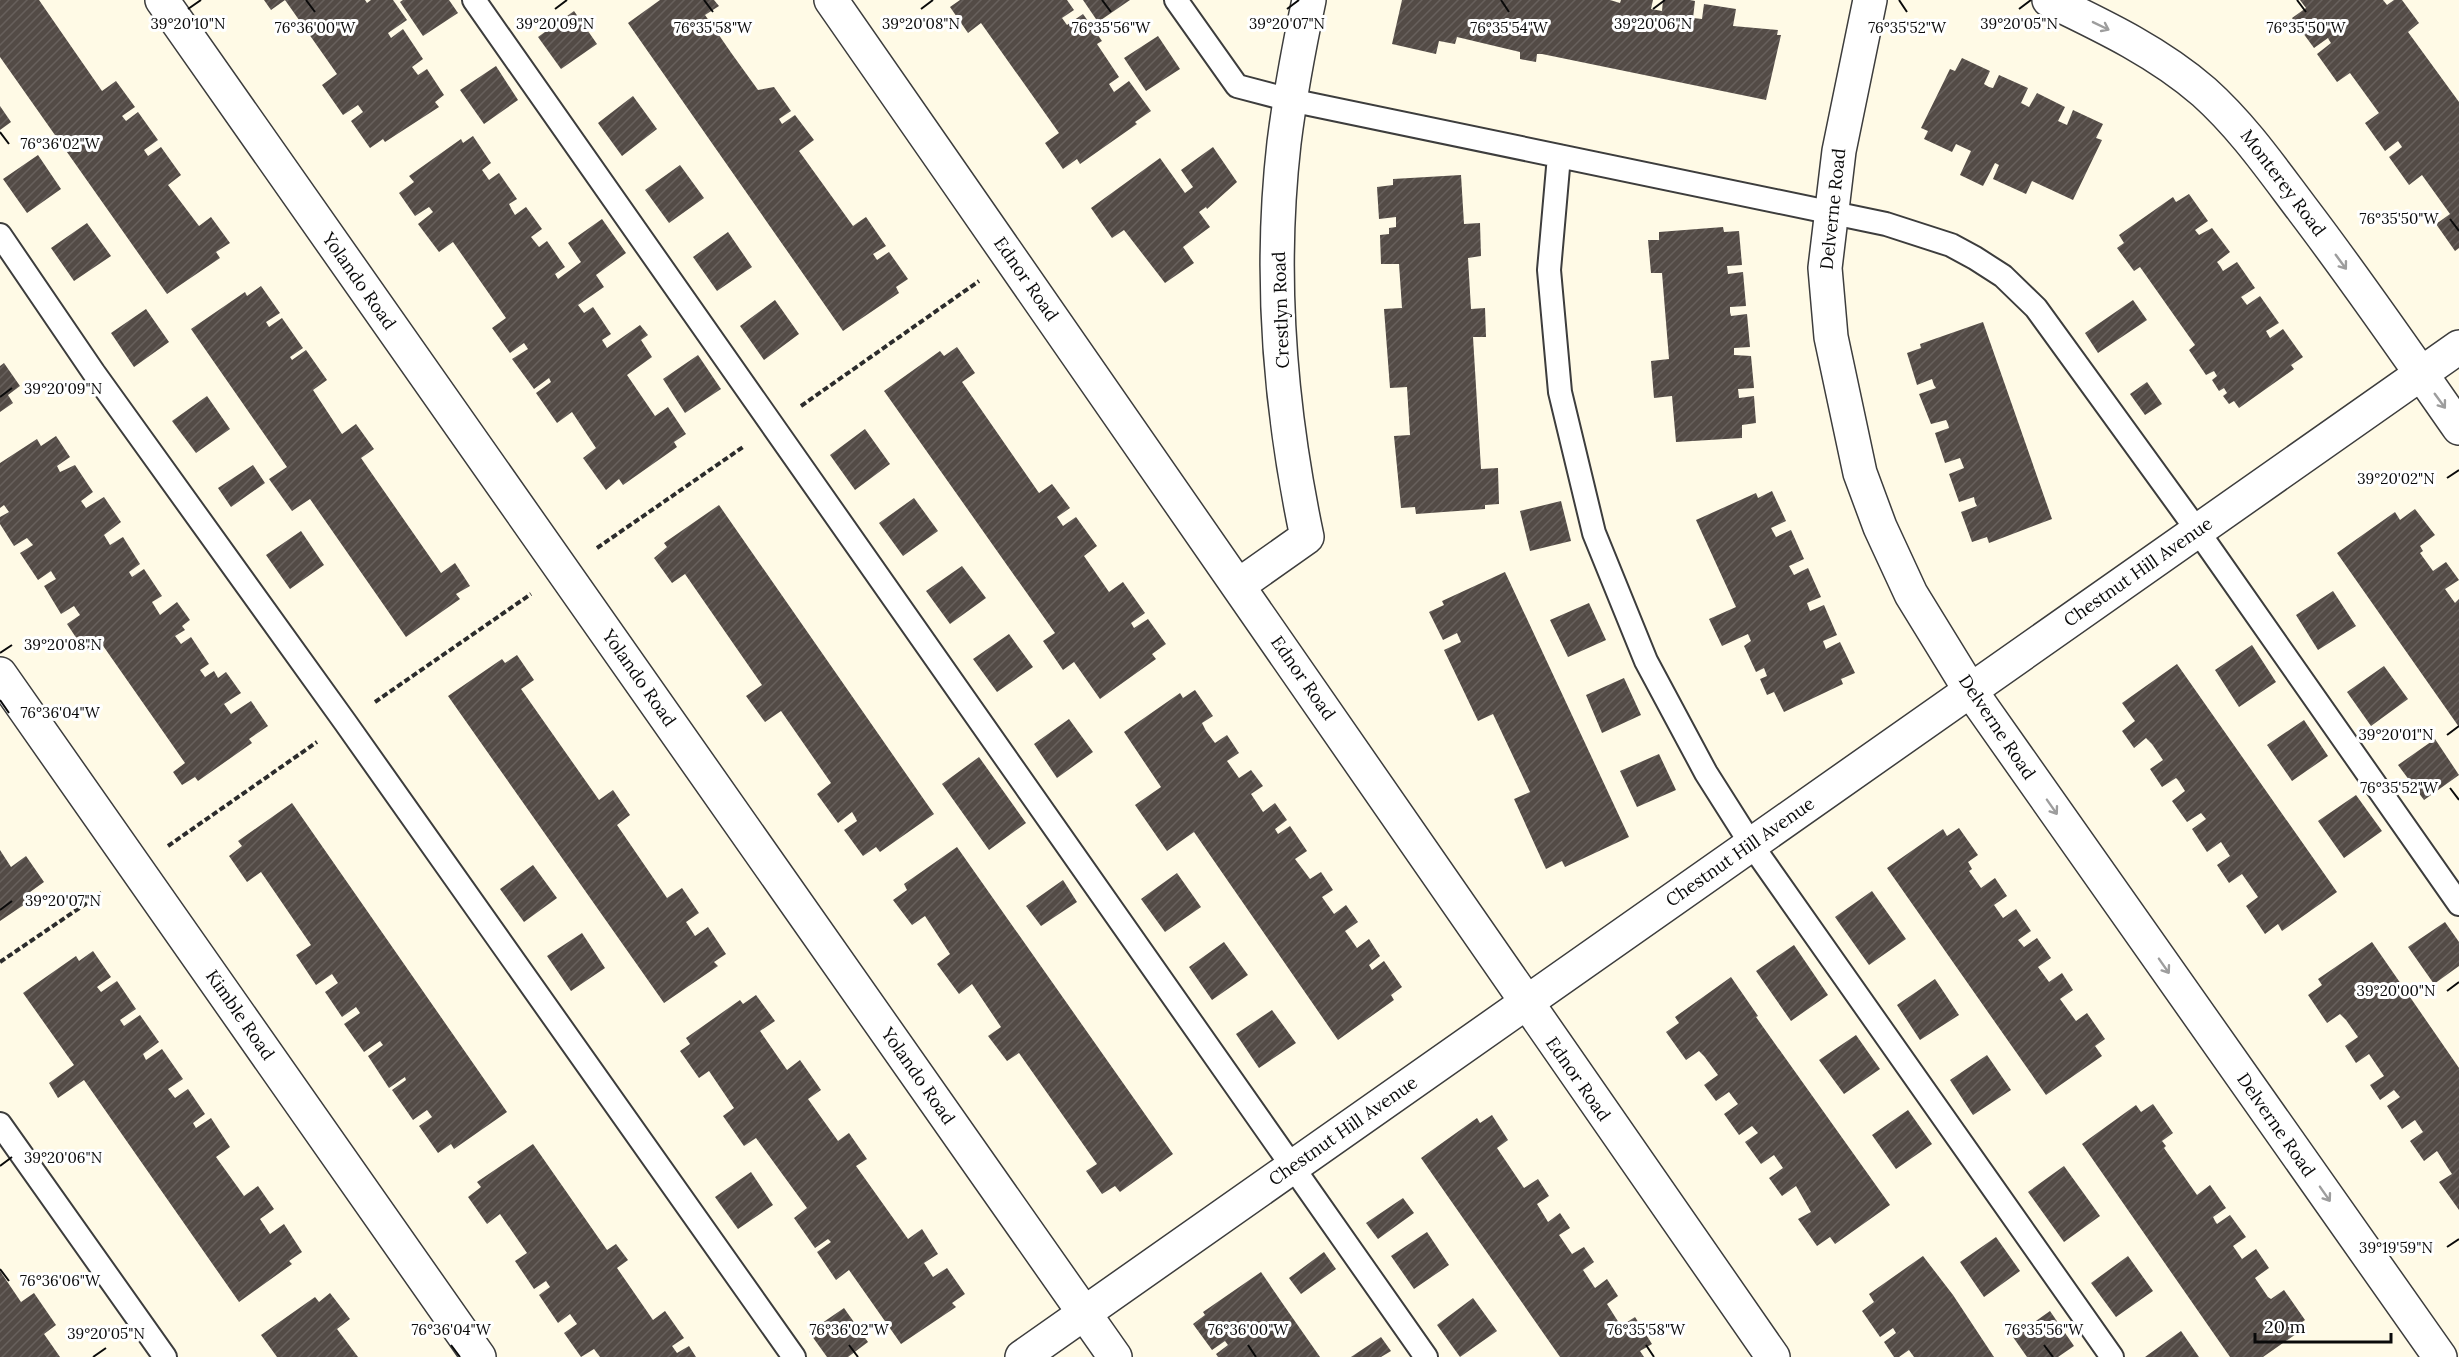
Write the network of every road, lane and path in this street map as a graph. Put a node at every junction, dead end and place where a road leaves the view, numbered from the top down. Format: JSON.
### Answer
{"nodes":[{"id":1,"x":162,"y":0,"type":"edge"},
{"id":2,"x":474,"y":0,"type":"edge"},
{"id":3,"x":831,"y":0,"type":"edge"},
{"id":4,"x":1176,"y":0,"type":"edge"},
{"id":5,"x":1309,"y":0,"type":"edge"},
{"id":6,"x":1870,"y":0,"type":"edge"},
{"id":7,"x":2049,"y":0,"type":"edge"},
{"id":8,"x":1290,"y":100,"type":"junction"},
{"id":9,"x":1559,"y":156,"type":"junction"},
{"id":10,"x":1832,"y":214,"type":"junction"},
{"id":11,"x":0,"y":235,"type":"edge"},
{"id":12,"x":1011,"y":258,"type":"junction"},
{"id":13,"x":2459,"y":346,"type":"edge"},
{"id":14,"x":2421,"y":374,"type":"junction"},
{"id":15,"x":774,"y":426,"type":"junction"},
{"id":16,"x":2459,"y":428,"type":"edge"},
{"id":17,"x":2197,"y":530,"type":"junction"},
{"id":18,"x":563,"y":571,"type":"junction"},
{"id":19,"x":1239,"y":585,"type":"junction"},
{"id":20,"x":0,"y":674,"type":"edge"},
{"id":21,"x":1970,"y":690,"type":"junction"},
{"id":22,"x":345,"y":722,"type":"junction"},
{"id":23,"x":1751,"y":844,"type":"junction"},
{"id":24,"x":137,"y":868,"type":"junction"},
{"id":25,"x":2459,"y":904,"type":"edge"},
{"id":26,"x":0,"y":962,"type":"edge"},
{"id":27,"x":1524,"y":1003,"type":"junction"},
{"id":28,"x":0,"y":1124,"type":"edge"},
{"id":29,"x":1293,"y":1166,"type":"junction"},
{"id":30,"x":1084,"y":1313,"type":"junction"},
{"id":31,"x":165,"y":1357,"type":"edge"},
{"id":32,"x":479,"y":1357,"type":"edge"},
{"id":33,"x":794,"y":1357,"type":"edge"},
{"id":34,"x":1022,"y":1357,"type":"edge"},
{"id":35,"x":1115,"y":1357,"type":"edge"},
{"id":36,"x":1426,"y":1357,"type":"edge"},
{"id":37,"x":1773,"y":1357,"type":"edge"},
{"id":38,"x":2112,"y":1357,"type":"edge"},
{"id":39,"x":2440,"y":1357,"type":"edge"}],
"edges":[{"from":1,"to":18,"type":"street","name":"Yolando Road"},
{"from":2,"to":15,"type":"lane"},
{"from":3,"to":12,"type":"street","name":"Ednor Road"},
{"from":4,"to":8,"type":"lane"},
{"from":5,"to":8,"type":"street","name":"Crestlyn Road"},
{"from":6,"to":10,"type":"street","name":"Delverne Road"},
{"from":7,"to":14,"type":"street","name":"Monterey Road","one_way":true},
{"from":8,"to":9,"type":"lane"},
{"from":8,"to":19,"type":"street","name":"Crestlyn Road"},
{"from":9,"to":10,"type":"lane"},
{"from":9,"to":23,"type":"lane"},
{"from":10,"to":17,"type":"lane"},
{"from":10,"to":21,"type":"street","name":"Delverne Road"},
{"from":11,"to":22,"type":"lane"},
{"from":12,"to":15,"type":"path"},
{"from":12,"to":19,"type":"street","name":"Ednor Road"},
{"from":13,"to":14,"type":"street","name":"Chestnut Hill Avenue"},
{"from":14,"to":16,"type":"street","name":"Monterey Road","one_way":true},
{"from":14,"to":17,"type":"street","name":"Chestnut Hill Avenue"},
{"from":15,"to":18,"type":"path"},
{"from":15,"to":29,"type":"lane"},
{"from":17,"to":21,"type":"street","name":"Chestnut Hill Avenue"},
{"from":17,"to":25,"type":"lane"},
{"from":18,"to":22,"type":"path"},
{"from":18,"to":30,"type":"street","name":"Yolando Road"},
{"from":19,"to":27,"type":"street","name":"Ednor Road"},
{"from":20,"to":24,"type":"street","name":"Kimble Road"},
{"from":21,"to":23,"type":"street","name":"Chestnut Hill Avenue"},
{"from":21,"to":39,"type":"street","name":"Delverne Road","one_way":true},
{"from":22,"to":24,"type":"path"},
{"from":22,"to":33,"type":"lane"},
{"from":23,"to":27,"type":"street","name":"Chestnut Hill Avenue"},
{"from":23,"to":38,"type":"lane"},
{"from":24,"to":26,"type":"path"},
{"from":24,"to":32,"type":"street","name":"Kimble Road"},
{"from":27,"to":29,"type":"street","name":"Chestnut Hill Avenue"},
{"from":27,"to":37,"type":"street","name":"Ednor Road"},
{"from":28,"to":31,"type":"lane"},
{"from":29,"to":30,"type":"street","name":"Chestnut Hill Avenue"},
{"from":29,"to":36,"type":"lane"},
{"from":30,"to":34,"type":"street","name":"Chestnut Hill Avenue"},
{"from":30,"to":35,"type":"street","name":"Yolando Road"}]}
